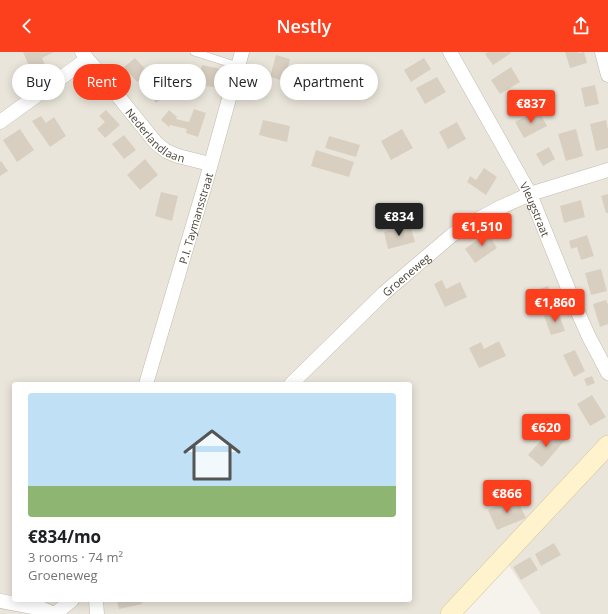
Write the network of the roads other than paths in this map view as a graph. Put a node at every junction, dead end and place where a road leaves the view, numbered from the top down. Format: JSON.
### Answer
{"nodes":[{"id":1,"x":194,"y":52,"type":"edge"},
{"id":2,"x":242,"y":52,"type":"edge"},
{"id":3,"x":450,"y":52,"type":"edge"},
{"id":4,"x":602,"y":52,"type":"edge"},
{"id":5,"x":84,"y":56,"type":"edge"},
{"id":6,"x":232,"y":64,"type":"edge"},
{"id":7,"x":239,"y":64,"type":"edge"},
{"id":8,"x":608,"y":75,"type":"edge"},
{"id":9,"x":228,"y":100,"type":"edge"},
{"id":10,"x":0,"y":122,"type":"edge"},
{"id":11,"x":210,"y":164,"type":"junction"},
{"id":12,"x":608,"y":170,"type":"edge"},
{"id":13,"x":530,"y":194,"type":"junction"},
{"id":14,"x":608,"y":373,"type":"edge"},
{"id":15,"x":147,"y":382,"type":"edge"},
{"id":16,"x":293,"y":382,"type":"edge"},
{"id":17,"x":608,"y":445,"type":"edge"},
{"id":18,"x":0,"y":601,"type":"edge"},
{"id":19,"x":69,"y":602,"type":"edge"},
{"id":20,"x":96,"y":602,"type":"edge"},
{"id":21,"x":54,"y":614,"type":"edge"},
{"id":22,"x":97,"y":614,"type":"edge"},
{"id":23,"x":450,"y":614,"type":"edge"}],
"edges":[{"from":1,"to":6,"type":"lane"},
{"from":2,"to":7,"type":"street","name":"P.I. Taymansstraat"},
{"from":3,"to":13,"type":"street","name":"Vleugstraat"},
{"from":4,"to":8,"type":"street"},
{"from":5,"to":10,"type":"street"},
{"from":5,"to":11,"type":"street","name":"Nederlandlaan"},
{"from":9,"to":11,"type":"street","name":"P.I. Taymansstraat"},
{"from":11,"to":15,"type":"street","name":"P.I. Taymansstraat"},
{"from":12,"to":13,"type":"street","name":"Groeneweg"},
{"from":13,"to":14,"type":"street","name":"Vleugstraat"},
{"from":13,"to":16,"type":"street","name":"Groeneweg"},
{"from":17,"to":23,"type":"street"},
{"from":18,"to":21,"type":"street"},
{"from":19,"to":21,"type":"street"},
{"from":20,"to":22,"type":"street"}]}
